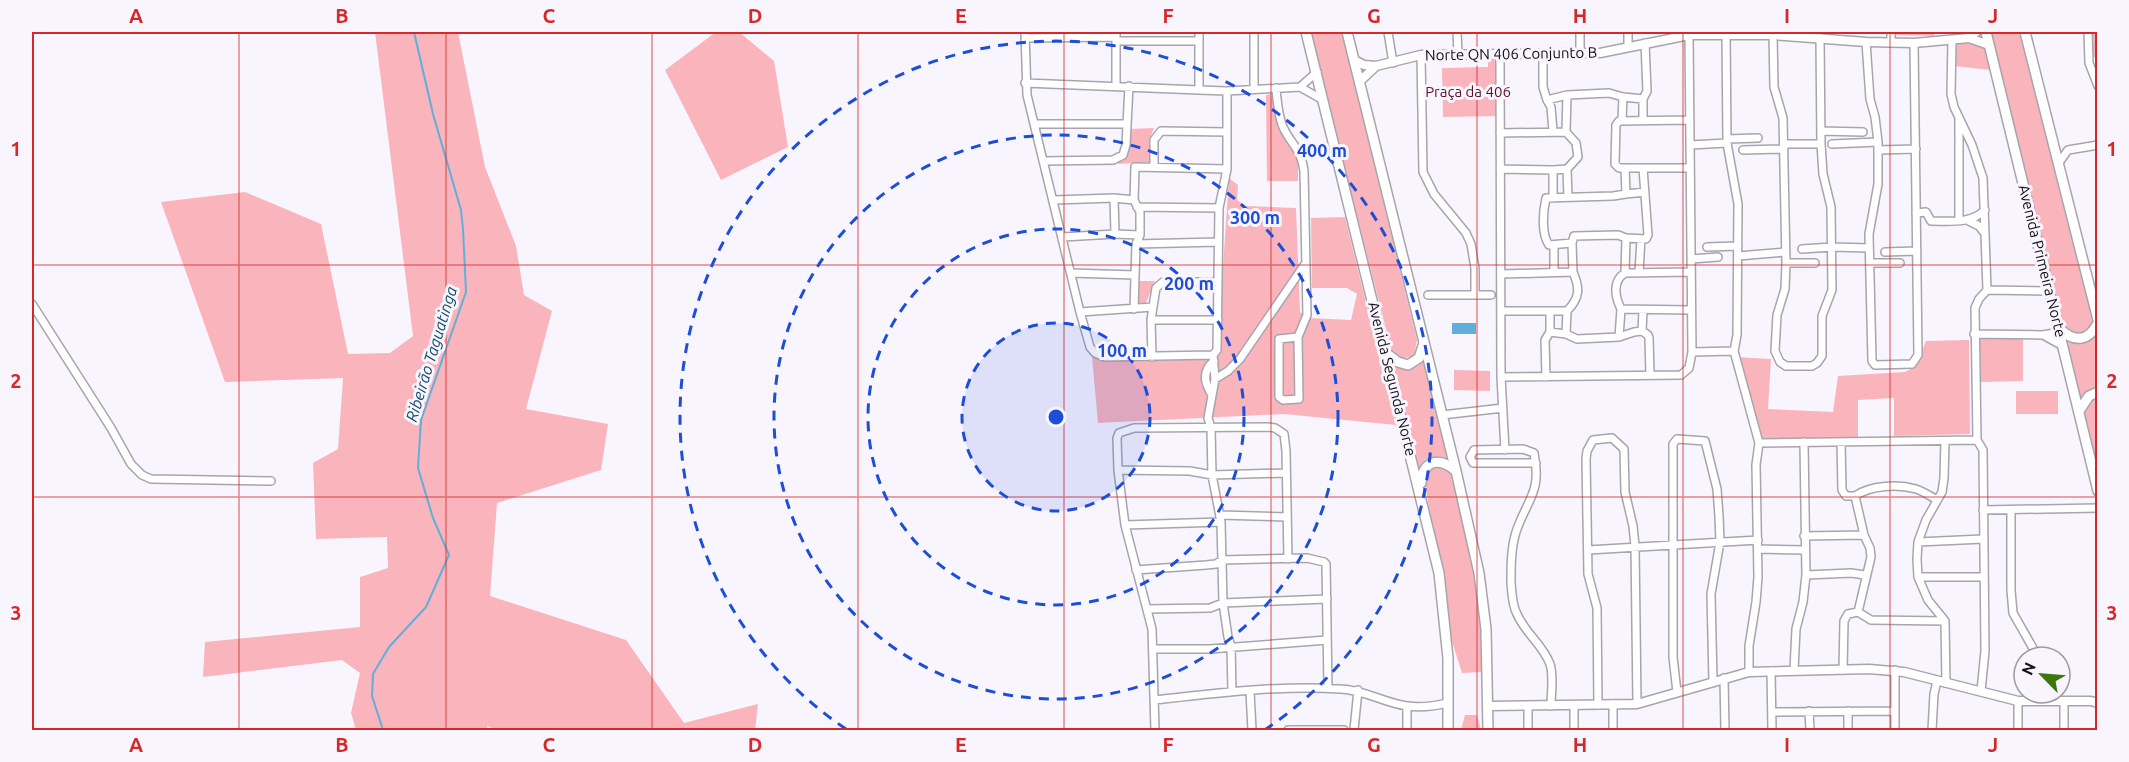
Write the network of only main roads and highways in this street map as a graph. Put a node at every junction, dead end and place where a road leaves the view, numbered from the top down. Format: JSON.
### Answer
{"nodes":[{"id":1,"x":1306,"y":32,"type":"edge"},
{"id":2,"x":1347,"y":32,"type":"edge"},
{"id":3,"x":1986,"y":32,"type":"edge"},
{"id":4,"x":2025,"y":32,"type":"edge"},
{"id":5,"x":2097,"y":322,"type":"edge"},
{"id":6,"x":2060,"y":330,"type":"junction"},
{"id":7,"x":1424,"y":343,"type":"junction"},
{"id":8,"x":1386,"y":353,"type":"junction"},
{"id":9,"x":2097,"y":392,"type":"edge"},
{"id":10,"x":2079,"y":411,"type":"junction"},
{"id":11,"x":1456,"y":471,"type":"junction"},
{"id":12,"x":1420,"y":490,"type":"junction"},
{"id":13,"x":2097,"y":491,"type":"edge"},
{"id":14,"x":1448,"y":730,"type":"edge"},
{"id":15,"x":1488,"y":730,"type":"edge"}],
"edges":[{"from":1,"to":8,"type":"main road","name":"Avenida Segunda Norte"},
{"from":2,"to":7,"type":"main road"},
{"from":3,"to":6,"type":"main road","name":"Avenida Primeira Norte"},
{"from":4,"to":5,"type":"main road"},
{"from":5,"to":6,"type":"main road"},
{"from":6,"to":10,"type":"main road","name":"Avenida Primeira Norte"},
{"from":7,"to":8,"type":"main road"},
{"from":7,"to":11,"type":"main road"},
{"from":8,"to":12,"type":"main road","name":"Avenida Segunda Norte"},
{"from":9,"to":10,"type":"main road"},
{"from":10,"to":13,"type":"main road","name":"Avenida Primeira Norte"},
{"from":11,"to":12,"type":"main road"},
{"from":11,"to":15,"type":"main road"},
{"from":12,"to":14,"type":"main road","name":"Avenida Segunda Norte"}]}
